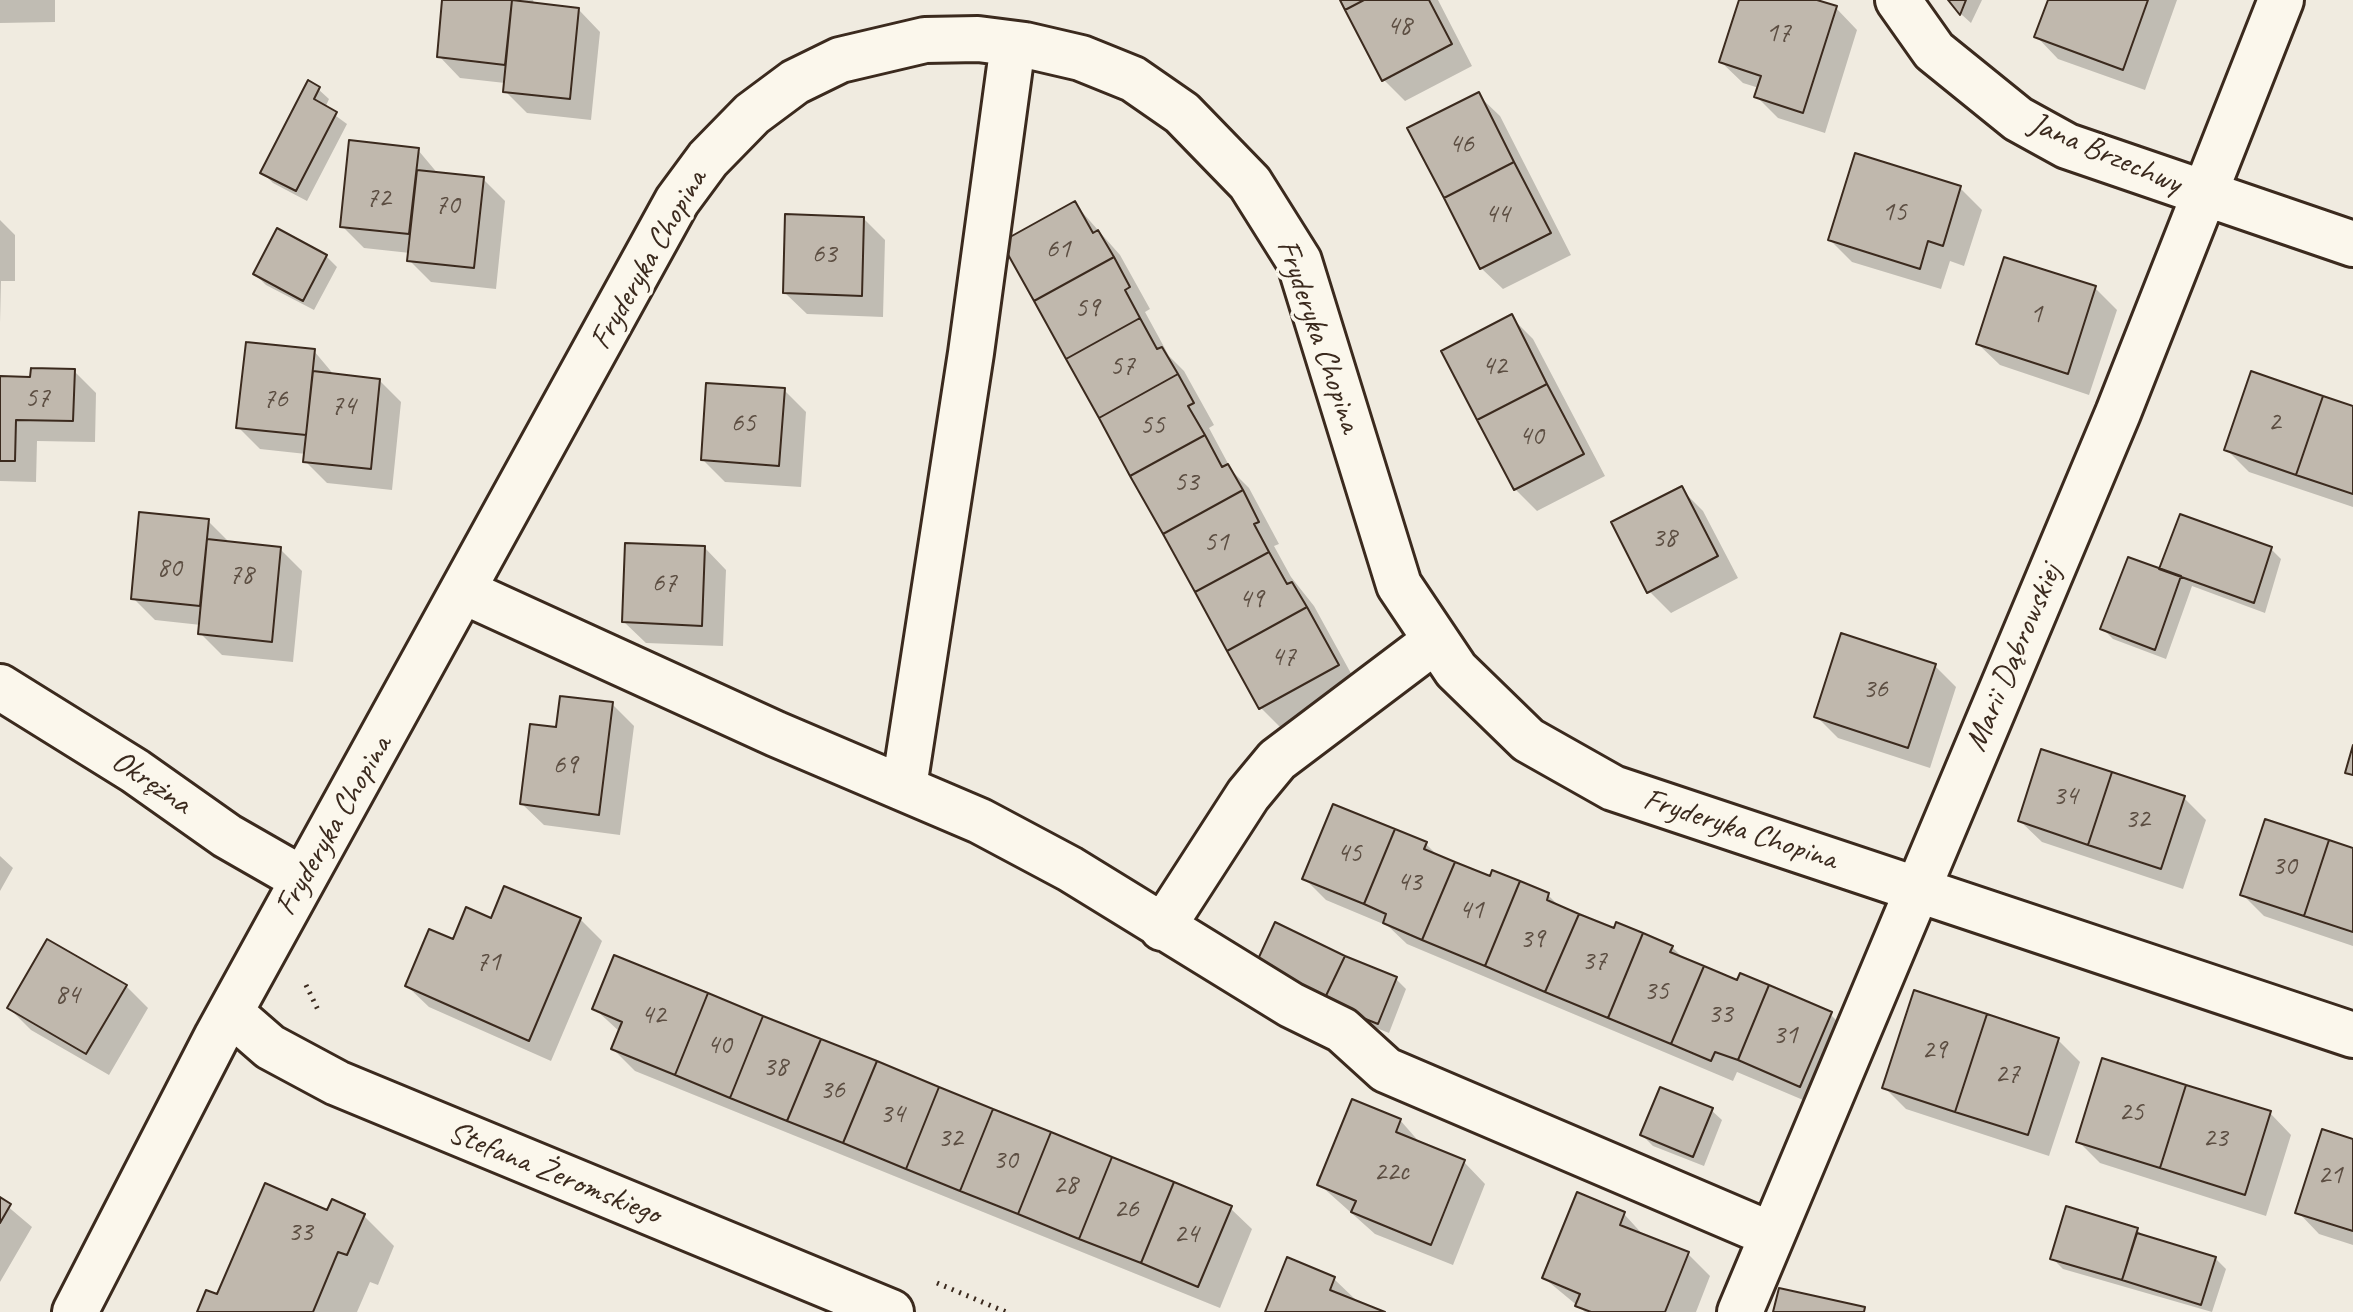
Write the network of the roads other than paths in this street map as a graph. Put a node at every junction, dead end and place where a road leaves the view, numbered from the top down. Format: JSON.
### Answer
{"nodes":[{"id":1,"x":1898,"y":0,"type":"edge"},
{"id":2,"x":2281,"y":0,"type":"edge"},
{"id":3,"x":1013,"y":44,"type":"junction"},
{"id":4,"x":2204,"y":194,"type":"junction"},
{"id":5,"x":2353,"y":244,"type":"edge"},
{"id":6,"x":465,"y":592,"type":"junction"},
{"id":7,"x":1436,"y":640,"type":"junction"},
{"id":8,"x":0,"y":687,"type":"edge"},
{"id":9,"x":904,"y":787,"type":"junction"},
{"id":10,"x":302,"y":879,"type":"junction"},
{"id":11,"x":1919,"y":889,"type":"junction"},
{"id":12,"x":1162,"y":928,"type":"junction"},
{"id":13,"x":231,"y":1013,"type":"junction"},
{"id":14,"x":2353,"y":1035,"type":"edge"},
{"id":15,"x":1772,"y":1235,"type":"junction"},
{"id":16,"x":75,"y":1312,"type":"edge"},
{"id":17,"x":891,"y":1312,"type":"edge"},
{"id":18,"x":1740,"y":1312,"type":"edge"}],
"edges":[{"from":1,"to":4,"type":"street","name":"Jana Brzechwy"},
{"from":2,"to":4,"type":"street","name":"Marii Dąbrowskiej"},
{"from":3,"to":6,"type":"street","name":"Fryderyka Chopina"},
{"from":3,"to":7,"type":"street","name":"Fryderyka Chopina"},
{"from":3,"to":9,"type":"street"},
{"from":4,"to":5,"type":"street","name":"Jana Brzechwy"},
{"from":4,"to":11,"type":"street","name":"Marii Dąbrowskiej"},
{"from":6,"to":9,"type":"street"},
{"from":6,"to":10,"type":"street","name":"Fryderyka Chopina"},
{"from":7,"to":11,"type":"street","name":"Fryderyka Chopina"},
{"from":7,"to":12,"type":"street"},
{"from":8,"to":10,"type":"street","name":"Okrężna"},
{"from":9,"to":12,"type":"street"},
{"from":10,"to":13,"type":"street","name":"Fryderyka Chopina"},
{"from":11,"to":14,"type":"street","name":"Fryderyka Chopina"},
{"from":11,"to":15,"type":"street","name":"Marii Dąbrowskiej"},
{"from":12,"to":15,"type":"street"},
{"from":13,"to":16,"type":"street","name":"Fryderyka Chopina"},
{"from":13,"to":17,"type":"street","name":"Stefana Żeromskiego"},
{"from":15,"to":18,"type":"street","name":"Marii Dąbrowskiej"}]}
